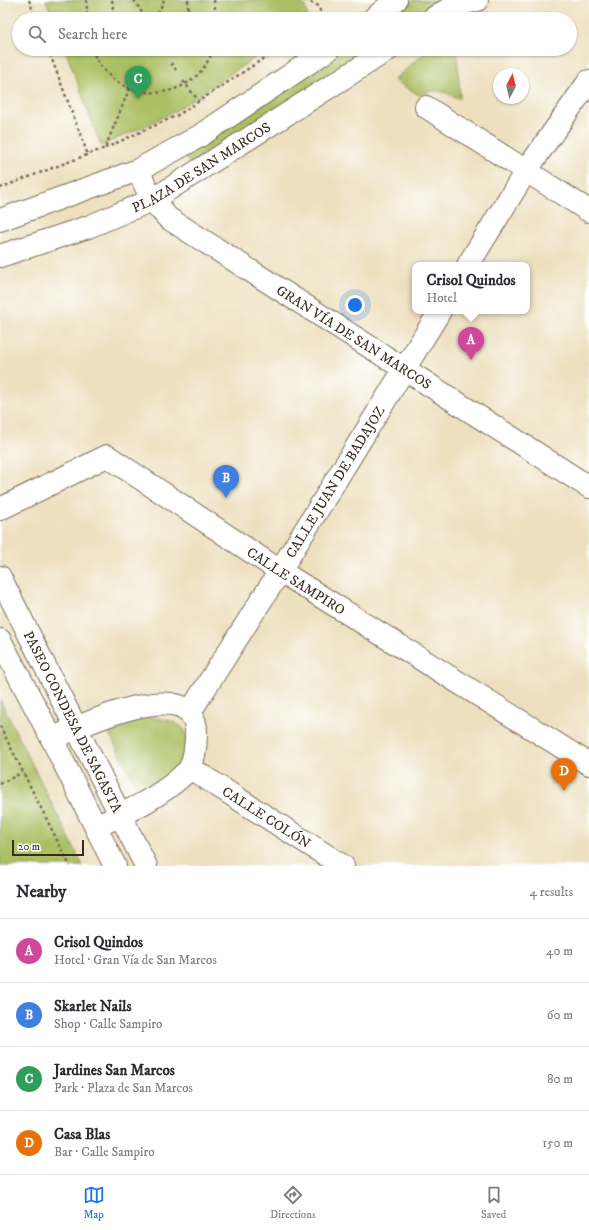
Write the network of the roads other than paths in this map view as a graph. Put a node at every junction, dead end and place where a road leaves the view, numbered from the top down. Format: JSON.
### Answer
{"nodes":[{"id":1,"x":396,"y":0,"type":"edge"},
{"id":2,"x":477,"y":0,"type":"edge"},
{"id":3,"x":381,"y":12,"type":"edge"},
{"id":4,"x":443,"y":12,"type":"edge"},
{"id":5,"x":319,"y":56,"type":"edge"},
{"id":6,"x":377,"y":56,"type":"edge"},
{"id":7,"x":589,"y":81,"type":"edge"},
{"id":8,"x":426,"y":107,"type":"dead end"},
{"id":9,"x":138,"y":170,"type":"junction"},
{"id":10,"x":526,"y":171,"type":"junction"},
{"id":11,"x":152,"y":200,"type":"junction"},
{"id":12,"x":589,"y":211,"type":"edge"},
{"id":13,"x":0,"y":220,"type":"edge"},
{"id":14,"x":0,"y":256,"type":"edge"},
{"id":15,"x":470,"y":262,"type":"edge"},
{"id":16,"x":438,"y":314,"type":"edge"},
{"id":17,"x":404,"y":369,"type":"junction"},
{"id":18,"x":589,"y":487,"type":"edge"},
{"id":19,"x":0,"y":509,"type":"edge"},
{"id":20,"x":280,"y":571,"type":"junction"},
{"id":21,"x":0,"y":577,"type":"edge"},
{"id":22,"x":0,"y":640,"type":"edge"},
{"id":23,"x":190,"y":712,"type":"junction"},
{"id":24,"x":76,"y":727,"type":"junction"},
{"id":25,"x":52,"y":739,"type":"junction"},
{"id":26,"x":589,"y":764,"type":"edge"},
{"id":27,"x":190,"y":768,"type":"junction"},
{"id":28,"x":121,"y":815,"type":"junction"},
{"id":29,"x":96,"y":827,"type":"junction"},
{"id":30,"x":115,"y":866,"type":"edge"},
{"id":31,"x":146,"y":866,"type":"edge"},
{"id":32,"x":343,"y":866,"type":"edge"}],
"edges":[{"from":1,"to":3,"type":"street"},
{"from":2,"to":4,"type":"street"},
{"from":5,"to":9,"type":"street","name":"PLAZA DE SAN MARCOS"},
{"from":6,"to":11,"type":"street","name":"PLAZA DE SAN MARCOS"},
{"from":7,"to":10,"type":"street"},
{"from":8,"to":10,"type":"street"},
{"from":9,"to":11,"type":"street","name":"GRAN VÍA DE SAN MARCOS"},
{"from":9,"to":13,"type":"street","name":"PLAZA DE SAN MARCOS"},
{"from":10,"to":12,"type":"street"},
{"from":10,"to":15,"type":"street"},
{"from":11,"to":14,"type":"street","name":"PLAZA DE SAN MARCOS"},
{"from":11,"to":17,"type":"street","name":"GRAN VÍA DE SAN MARCOS"},
{"from":16,"to":17,"type":"street","name":"CALLE JUAN DE BADAJOZ"},
{"from":17,"to":18,"type":"street","name":"GRAN VÍA DE SAN MARCOS"},
{"from":17,"to":20,"type":"street","name":"CALLE JUAN DE BADAJOZ"},
{"from":19,"to":20,"type":"street","name":"CALLE SAMPIRO"},
{"from":20,"to":23,"type":"street","name":"CALLE JUAN DE BADAJOZ"},
{"from":20,"to":26,"type":"street","name":"CALLE SAMPIRO"},
{"from":21,"to":24,"type":"street","name":"PASEO CONDESA DE SAGASTA"},
{"from":22,"to":25,"type":"street","name":"PASEO CONDESA DE SAGASTA"},
{"from":23,"to":24,"type":"street"},
{"from":23,"to":27,"type":"street"},
{"from":24,"to":25,"type":"street"},
{"from":24,"to":28,"type":"street","name":"PASEO CONDESA DE SAGASTA"},
{"from":25,"to":29,"type":"street","name":"PASEO CONDESA DE SAGASTA"},
{"from":27,"to":28,"type":"street"},
{"from":27,"to":32,"type":"street","name":"CALLE COLÓN"},
{"from":28,"to":29,"type":"street"},
{"from":28,"to":31,"type":"street","name":"PASEO CONDESA DE SAGASTA"},
{"from":29,"to":30,"type":"street","name":"PASEO CONDESA DE SAGASTA"}]}
